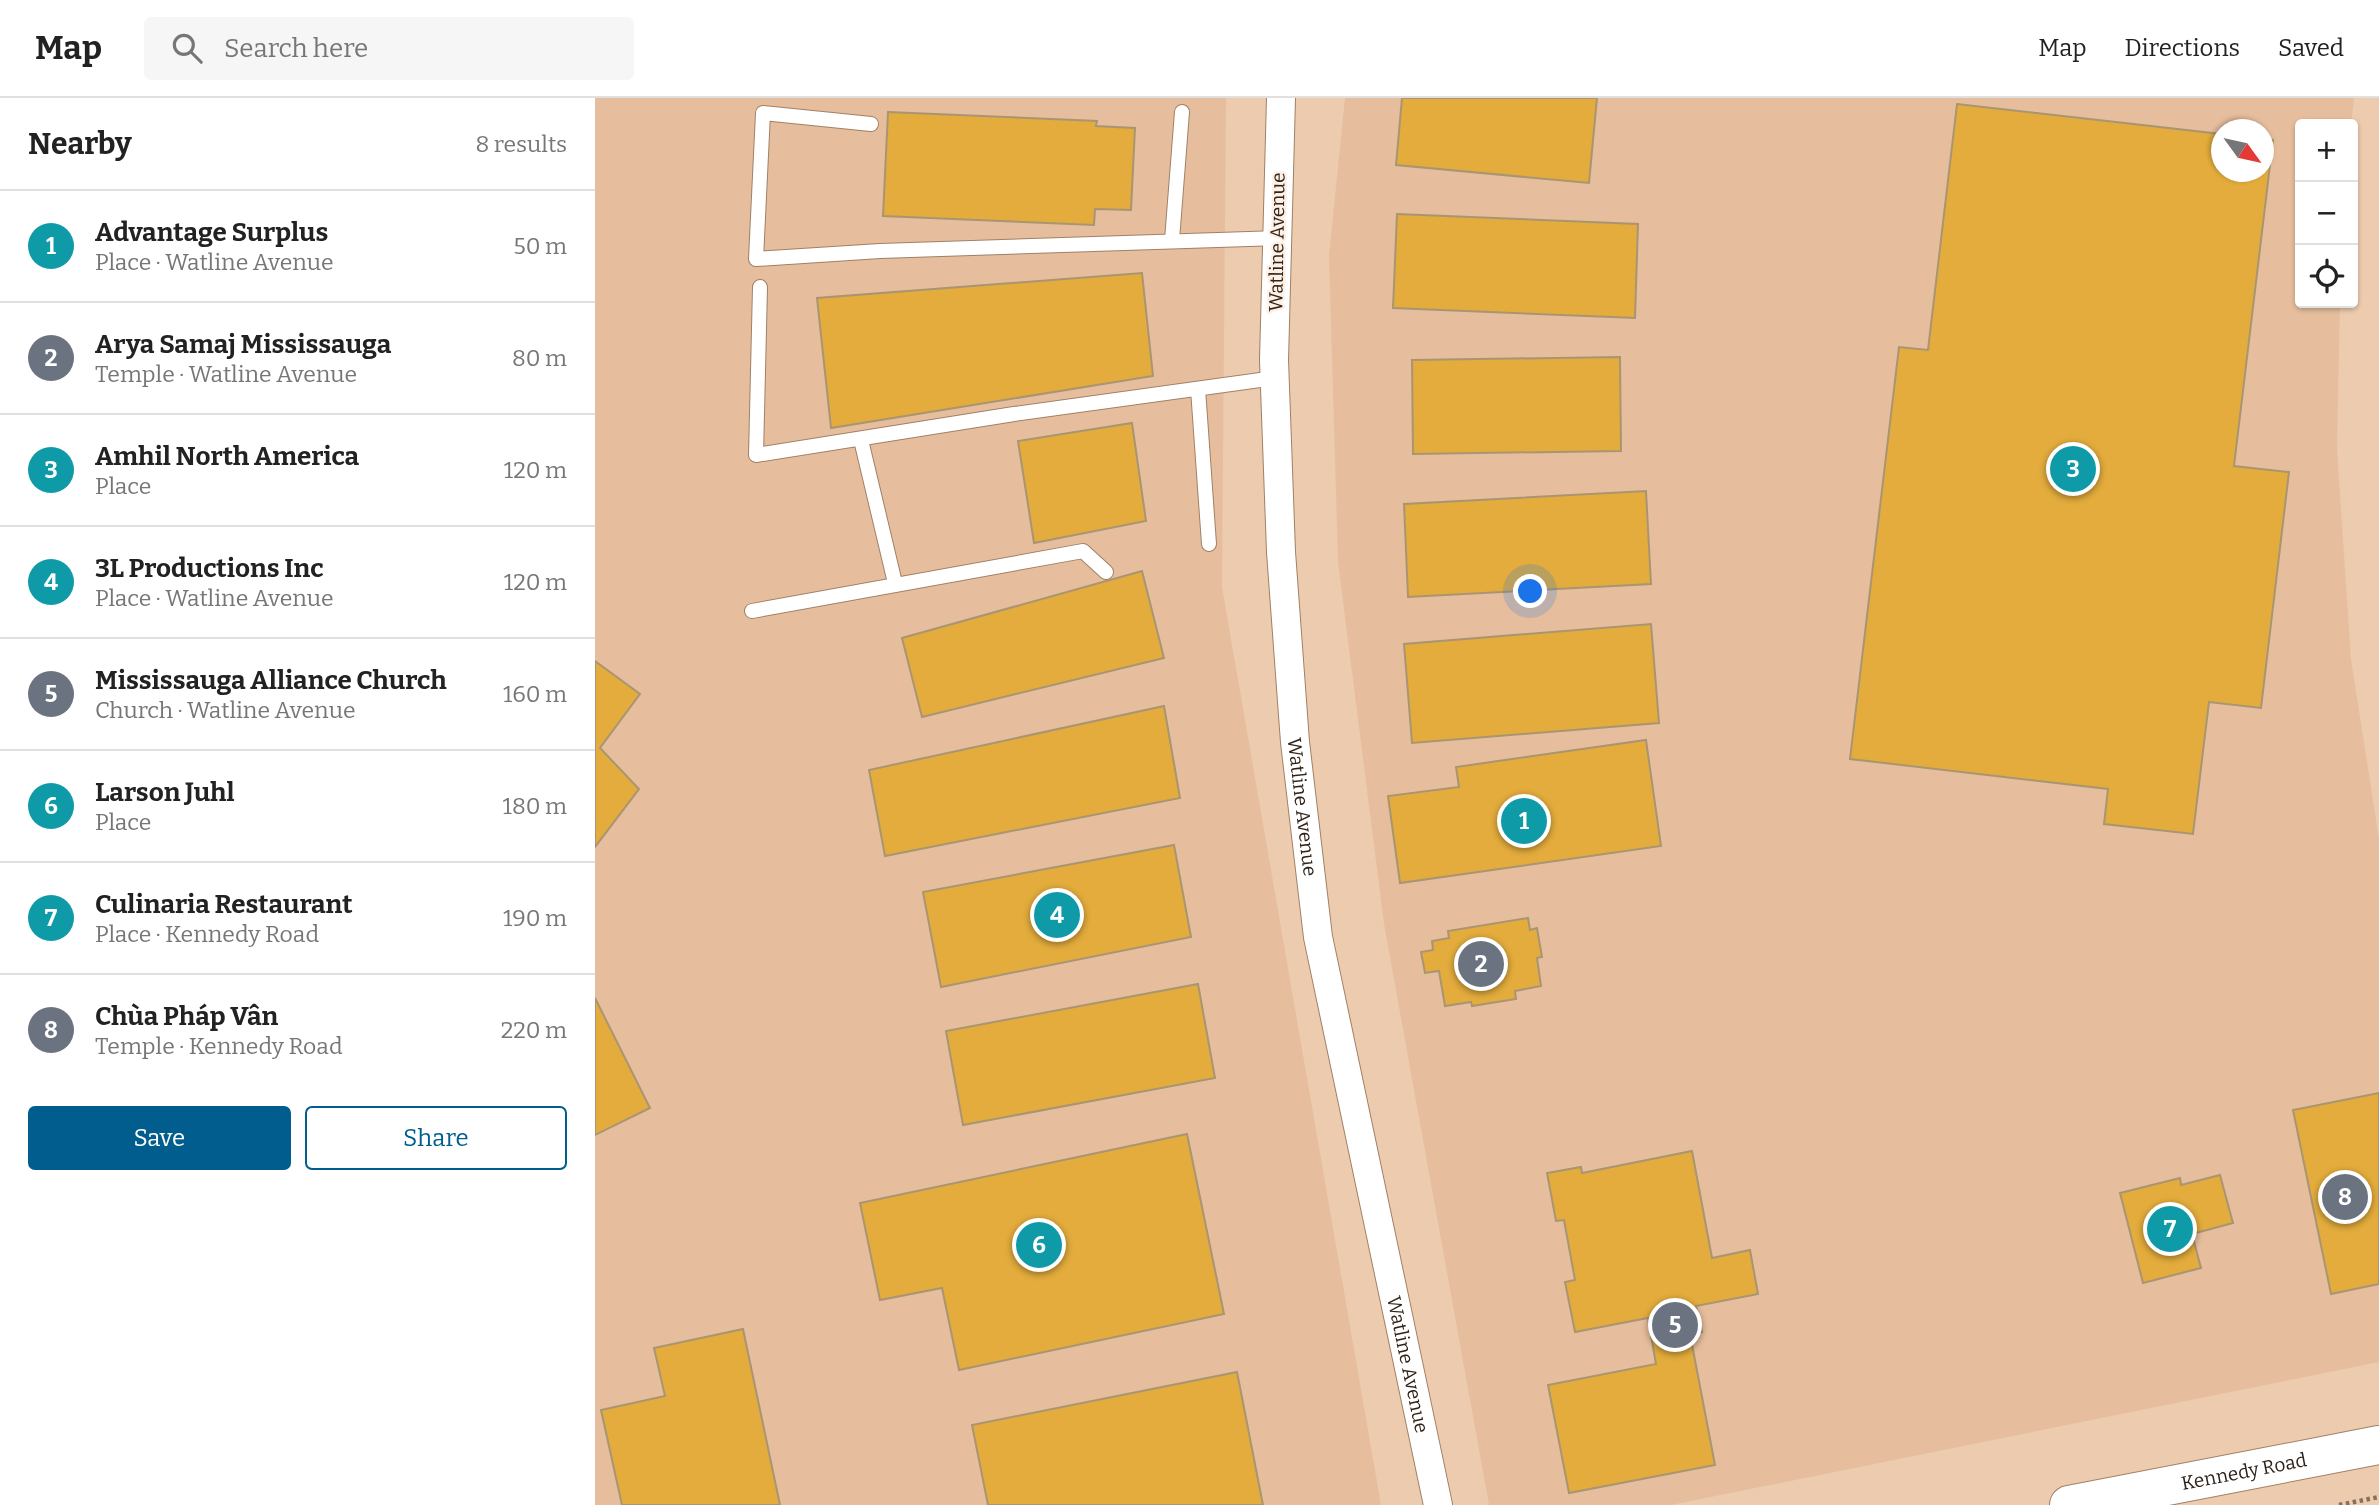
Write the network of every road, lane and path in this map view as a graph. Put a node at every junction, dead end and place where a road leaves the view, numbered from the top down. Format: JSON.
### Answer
{"nodes":[{"id":1,"x":1281,"y":98,"type":"edge"},
{"id":2,"x":1182,"y":112,"type":"dead end"},
{"id":3,"x":871,"y":124,"type":"dead end"},
{"id":4,"x":1276,"y":238,"type":"junction"},
{"id":5,"x":1172,"y":240,"type":"junction"},
{"id":6,"x":759,"y":287,"type":"dead end"},
{"id":7,"x":1275,"y":378,"type":"junction"},
{"id":8,"x":1198,"y":389,"type":"junction"},
{"id":9,"x":862,"y":440,"type":"junction"},
{"id":10,"x":1209,"y":544,"type":"dead end"},
{"id":11,"x":1106,"y":572,"type":"dead end"},
{"id":12,"x":895,"y":583,"type":"junction"},
{"id":13,"x":752,"y":611,"type":"dead end"},
{"id":14,"x":2379,"y":1445,"type":"edge"},
{"id":15,"x":2379,"y":1497,"type":"edge"},
{"id":16,"x":1438,"y":1505,"type":"edge"},
{"id":17,"x":2069,"y":1505,"type":"edge"},
{"id":18,"x":2339,"y":1505,"type":"edge"}],
"edges":[{"from":1,"to":4,"type":"street","name":"Watline Avenue"},
{"from":2,"to":5,"type":"lane"},
{"from":3,"to":5,"type":"lane"},
{"from":4,"to":5,"type":"lane"},
{"from":4,"to":7,"type":"street","name":"Watline Avenue"},
{"from":6,"to":9,"type":"lane"},
{"from":7,"to":8,"type":"lane"},
{"from":7,"to":16,"type":"street","name":"Watline Avenue"},
{"from":8,"to":9,"type":"lane"},
{"from":8,"to":10,"type":"lane"},
{"from":9,"to":12,"type":"lane"},
{"from":11,"to":12,"type":"lane"},
{"from":12,"to":13,"type":"lane"},
{"from":14,"to":17,"type":"main road","name":"Kennedy Road"},
{"from":15,"to":18,"type":"path"}]}
